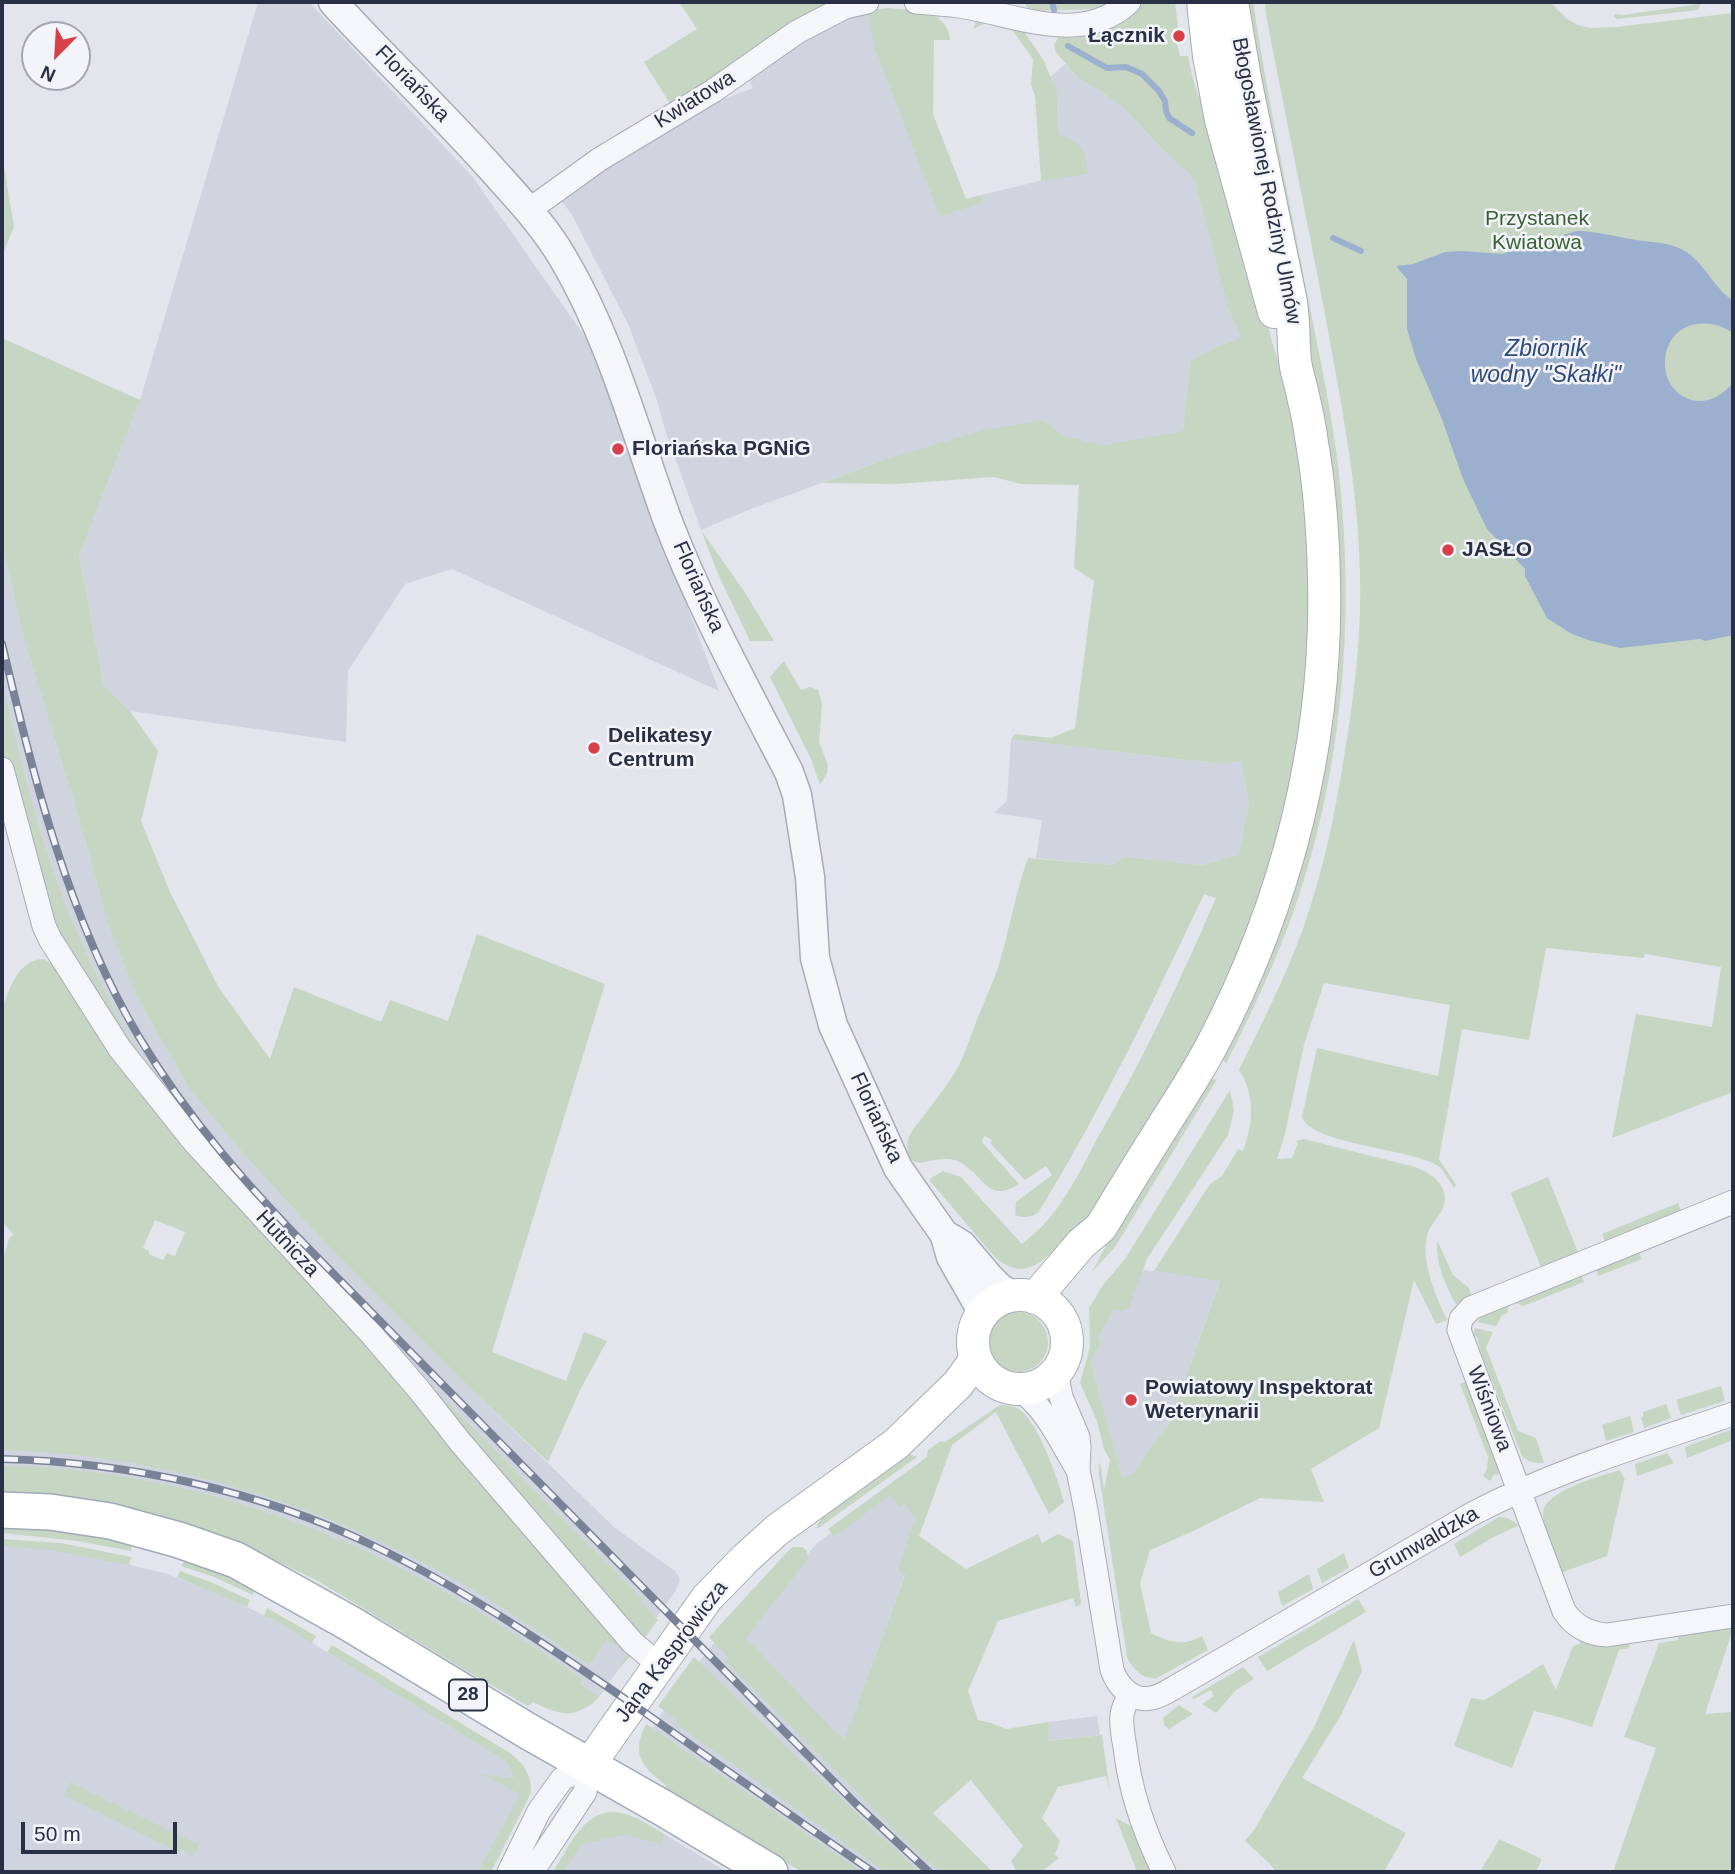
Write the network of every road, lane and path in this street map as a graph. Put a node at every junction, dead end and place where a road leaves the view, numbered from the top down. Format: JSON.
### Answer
{"nodes":[{"id":1,"x":333,"y":2,"type":"edge"},
{"id":2,"x":867,"y":2,"type":"edge"},
{"id":3,"x":916,"y":2,"type":"edge"},
{"id":4,"x":1129,"y":2,"type":"edge"},
{"id":5,"x":1203,"y":2,"type":"edge"},
{"id":6,"x":1232,"y":2,"type":"edge"},
{"id":7,"x":529,"y":210,"type":"junction"},
{"id":8,"x":1295,"y":361,"type":"junction"},
{"id":9,"x":2,"y":769,"type":"edge"},
{"id":10,"x":1733,"y":1202,"type":"edge"},
{"id":11,"x":1101,"y":1227,"type":"junction"},
{"id":12,"x":944,"y":1234,"type":"junction"},
{"id":13,"x":1023,"y":1297,"type":"junction"},
{"id":14,"x":983,"y":1313,"type":"junction"},
{"id":15,"x":1060,"y":1319,"type":"junction"},
{"id":16,"x":976,"y":1359,"type":"junction"},
{"id":17,"x":1056,"y":1371,"type":"junction"},
{"id":18,"x":1011,"y":1387,"type":"junction"},
{"id":19,"x":1733,"y":1414,"type":"edge"},
{"id":20,"x":897,"y":1444,"type":"junction"},
{"id":21,"x":1078,"y":1469,"type":"junction"},
{"id":22,"x":1520,"y":1490,"type":"junction"},
{"id":23,"x":2,"y":1510,"type":"edge"},
{"id":24,"x":1733,"y":1616,"type":"edge"},
{"id":25,"x":659,"y":1665,"type":"junction"},
{"id":26,"x":1130,"y":1694,"type":"junction"},
{"id":27,"x":589,"y":1765,"type":"junction"},
{"id":28,"x":509,"y":1872,"type":"edge"},
{"id":29,"x":532,"y":1872,"type":"edge"},
{"id":30,"x":770,"y":1872,"type":"edge"},
{"id":31,"x":1164,"y":1872,"type":"edge"}],
"edges":[{"from":1,"to":7,"type":"street","name":"Floriańska"},
{"from":2,"to":7,"type":"street","name":"Kwiatowa"},
{"from":3,"to":4,"type":"street"},
{"from":5,"to":8,"type":"main road","name":"Błogosławionej Rodziny Ulmów"},
{"from":6,"to":8,"type":"main road","name":"Błogosławionej Rodziny Ulmów"},
{"from":7,"to":12,"type":"street","name":"Floriańska"},
{"from":8,"to":11,"type":"main road","name":"Błogosławionej Rodziny Ulmów"},
{"from":9,"to":25,"type":"street","name":"Hutnicza"},
{"from":10,"to":22,"type":"street","name":"Wiśniowa"},
{"from":11,"to":13,"type":"main road","name":"Błogosławionej Rodziny Ulmów"},
{"from":11,"to":15,"type":"main road","name":"Błogosławionej Rodziny Ulmów"},
{"from":12,"to":13,"type":"street","name":"Floriańska"},
{"from":12,"to":14,"type":"street","name":"Floriańska"},
{"from":13,"to":14,"type":"main road"},
{"from":13,"to":15,"type":"main road"},
{"from":14,"to":16,"type":"main road"},
{"from":15,"to":17,"type":"main road"},
{"from":16,"to":18,"type":"main road"},
{"from":16,"to":20,"type":"main road","name":"Jana Kasprowicza"},
{"from":17,"to":18,"type":"main road"},
{"from":17,"to":21,"type":"street"},
{"from":18,"to":20,"type":"main road","name":"Jana Kasprowicza"},
{"from":18,"to":21,"type":"street"},
{"from":19,"to":22,"type":"street","name":"Grunwaldzka"},
{"from":20,"to":25,"type":"main road","name":"Jana Kasprowicza"},
{"from":21,"to":26,"type":"street"},
{"from":22,"to":24,"type":"street","name":"Wiśniowa"},
{"from":22,"to":26,"type":"street","name":"Grunwaldzka"},
{"from":23,"to":27,"type":"main road","number":"28"},
{"from":25,"to":27,"type":"main road","name":"Jana Kasprowicza"},
{"from":26,"to":31,"type":"street"},
{"from":27,"to":28,"type":"street","name":"Jana Kasprowicza"},
{"from":27,"to":29,"type":"street","name":"Jana Kasprowicza"},
{"from":27,"to":30,"type":"main road","number":"28"}]}
